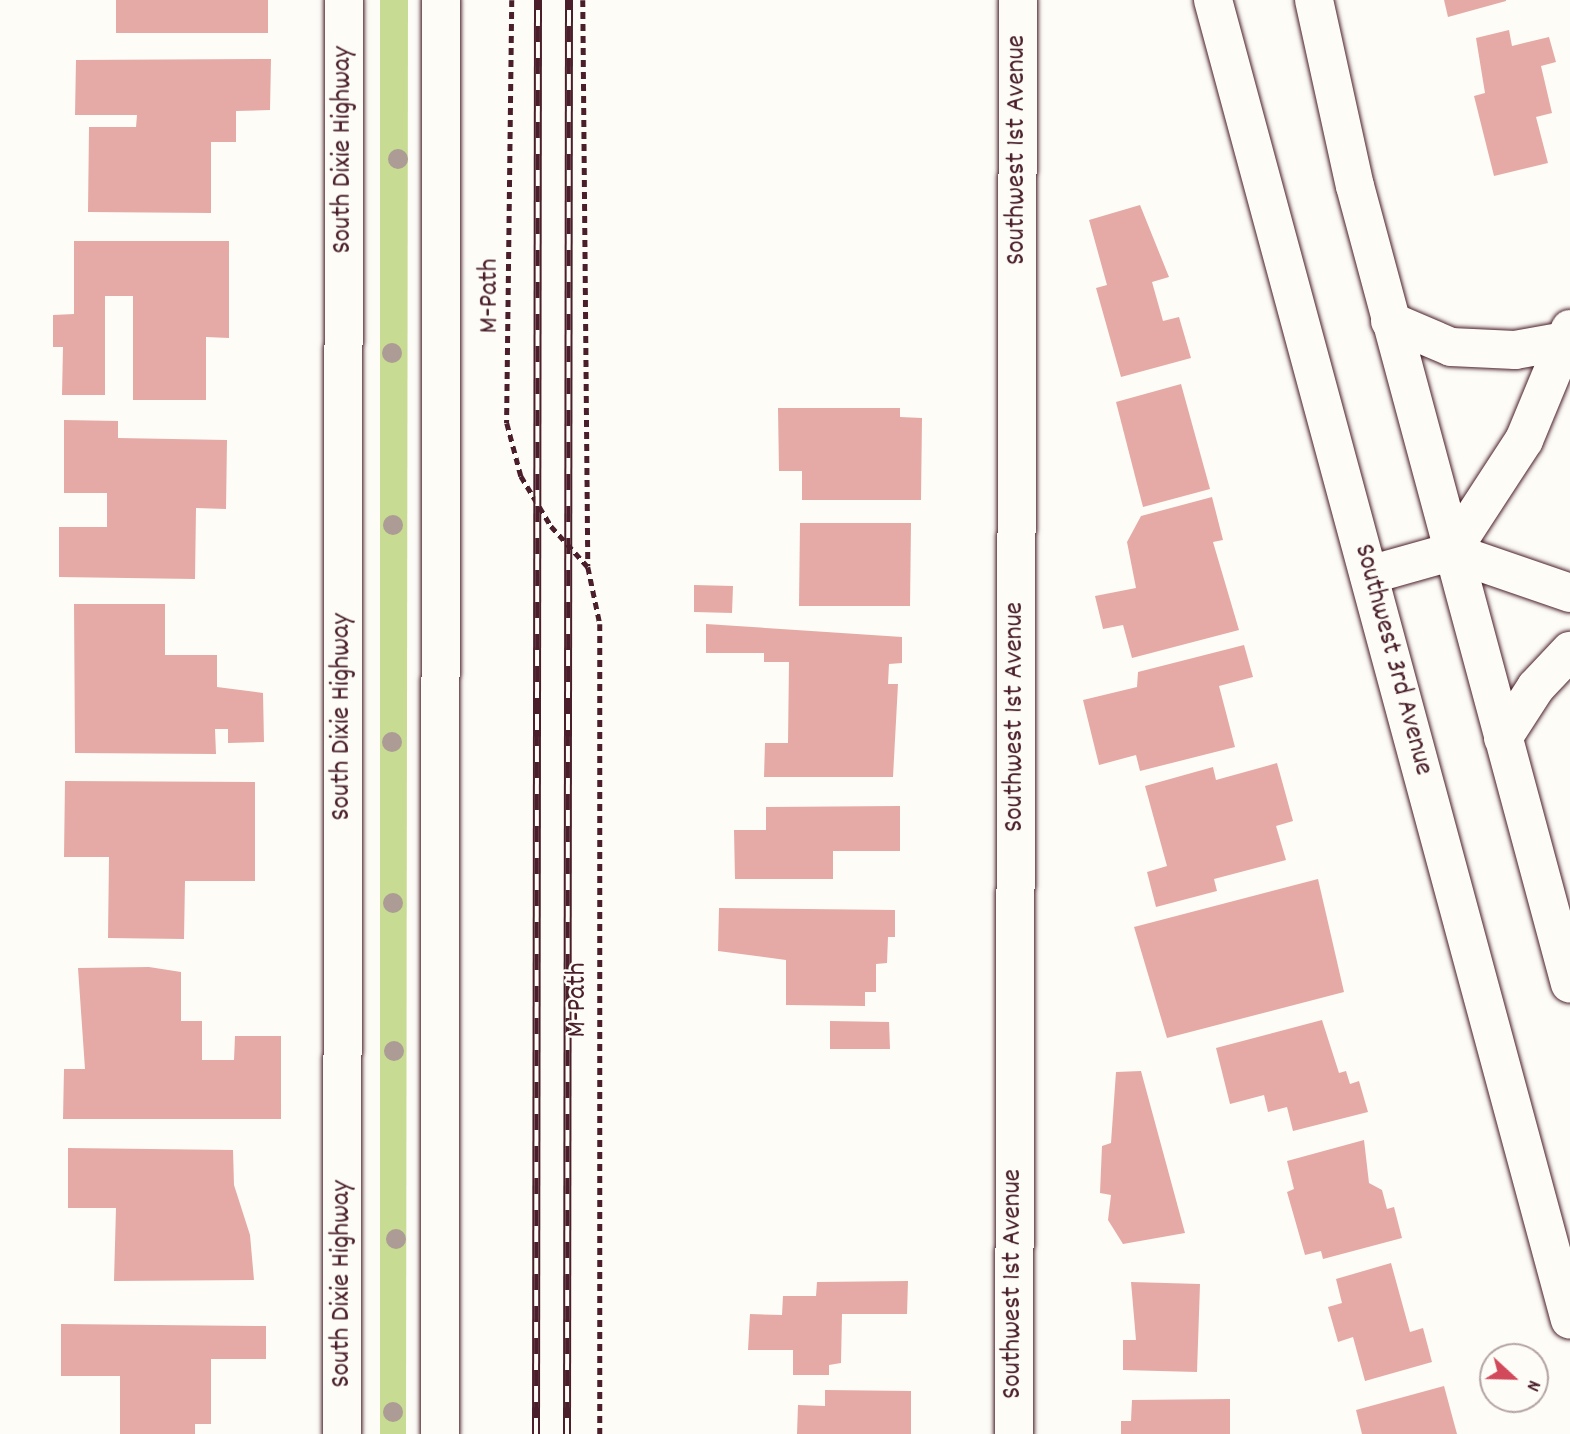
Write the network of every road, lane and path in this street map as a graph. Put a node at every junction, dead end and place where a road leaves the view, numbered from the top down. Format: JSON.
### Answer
{"nodes":[{"id":1,"x":344,"y":0,"type":"edge"},
{"id":2,"x":441,"y":0,"type":"edge"},
{"id":3,"x":512,"y":0,"type":"edge"},
{"id":4,"x":583,"y":0,"type":"edge"},
{"id":5,"x":1018,"y":0,"type":"edge"},
{"id":6,"x":1213,"y":0,"type":"edge"},
{"id":7,"x":1314,"y":0,"type":"edge"},
{"id":8,"x":1390,"y":321,"type":"junction"},
{"id":9,"x":1568,"y":335,"type":"edge"},
{"id":10,"x":1451,"y":552,"type":"junction"},
{"id":11,"x":588,"y":567,"type":"junction"},
{"id":12,"x":1369,"y":575,"type":"junction"},
{"id":13,"x":1570,"y":593,"type":"edge"},
{"id":14,"x":1570,"y":651,"type":"edge"},
{"id":15,"x":1503,"y":738,"type":"junction"},
{"id":16,"x":1570,"y":984,"type":"edge"},
{"id":17,"x":1570,"y":1320,"type":"edge"},
{"id":18,"x":342,"y":1434,"type":"edge"},
{"id":19,"x":440,"y":1434,"type":"edge"},
{"id":20,"x":600,"y":1434,"type":"edge"},
{"id":21,"x":1014,"y":1434,"type":"edge"}],
"edges":[{"from":1,"to":18,"type":"main road","name":"South Dixie Highway"},
{"from":2,"to":19,"type":"main road"},
{"from":3,"to":11,"type":"path","name":"M-Path"},
{"from":4,"to":11,"type":"path","name":"M-Path"},
{"from":5,"to":21,"type":"main road","name":"Southwest 1st Avenue"},
{"from":6,"to":12,"type":"main road","name":"Southwest 3rd Avenue"},
{"from":7,"to":8,"type":"main road"},
{"from":8,"to":9,"type":"main road"},
{"from":8,"to":10,"type":"main road"},
{"from":9,"to":10,"type":"main road"},
{"from":10,"to":12,"type":"main road"},
{"from":10,"to":13,"type":"main road"},
{"from":10,"to":15,"type":"main road"},
{"from":11,"to":20,"type":"path","name":"M-Path"},
{"from":12,"to":17,"type":"main road","name":"Southwest 3rd Avenue"},
{"from":14,"to":15,"type":"main road"},
{"from":15,"to":16,"type":"main road"}]}
